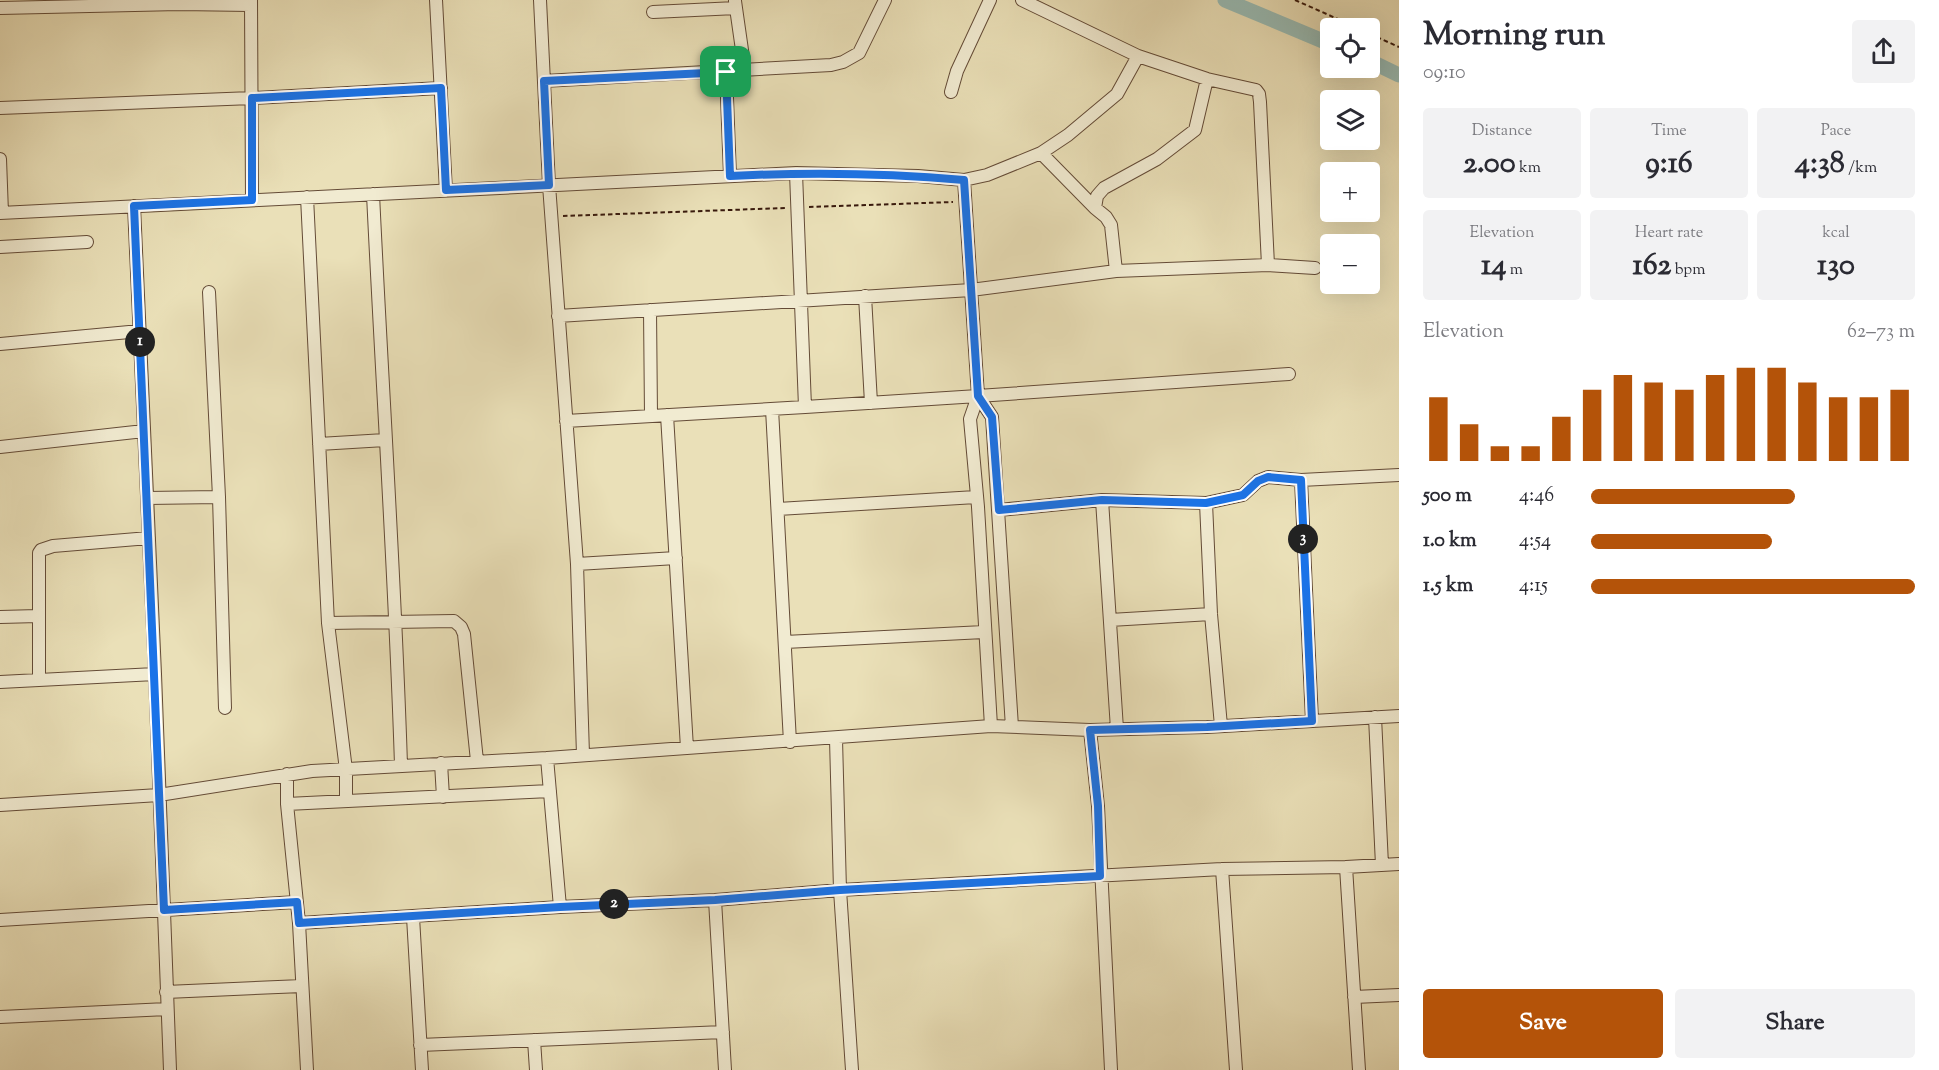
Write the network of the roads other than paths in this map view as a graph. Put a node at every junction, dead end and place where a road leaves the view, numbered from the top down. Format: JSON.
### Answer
{"nodes":[{"id":1,"x":436,"y":0,"type":"edge"},
{"id":2,"x":540,"y":0,"type":"edge"},
{"id":3,"x":885,"y":0,"type":"edge"},
{"id":4,"x":990,"y":0,"type":"edge"},
{"id":5,"x":1022,"y":0,"type":"edge"},
{"id":6,"x":251,"y":2,"type":"edge"},
{"id":7,"x":736,"y":4,"type":"edge"},
{"id":8,"x":0,"y":8,"type":"edge"},
{"id":9,"x":653,"y":12,"type":"dead end"},
{"id":10,"x":1138,"y":56,"type":"junction"},
{"id":11,"x":745,"y":71,"type":"junction"},
{"id":12,"x":726,"y":72,"type":"junction"},
{"id":13,"x":1207,"y":79,"type":"junction"},
{"id":14,"x":544,"y":81,"type":"junction"},
{"id":15,"x":441,"y":88,"type":"junction"},
{"id":16,"x":951,"y":92,"type":"dead end"},
{"id":17,"x":252,"y":98,"type":"junction"},
{"id":18,"x":0,"y":108,"type":"edge"},
{"id":19,"x":1041,"y":153,"type":"junction"},
{"id":20,"x":0,"y":159,"type":"edge"},
{"id":21,"x":796,"y":173,"type":"junction"},
{"id":22,"x":730,"y":176,"type":"junction"},
{"id":23,"x":964,"y":180,"type":"junction"},
{"id":24,"x":549,"y":185,"type":"junction"},
{"id":25,"x":446,"y":190,"type":"junction"},
{"id":26,"x":373,"y":194,"type":"junction"},
{"id":27,"x":306,"y":197,"type":"junction"},
{"id":28,"x":252,"y":200,"type":"junction"},
{"id":29,"x":134,"y":206,"type":"junction"},
{"id":30,"x":1095,"y":208,"type":"junction"},
{"id":31,"x":1,"y":213,"type":"edge"},
{"id":32,"x":87,"y":242,"type":"dead end"},
{"id":33,"x":0,"y":247,"type":"edge"},
{"id":34,"x":1268,"y":265,"type":"junction"},
{"id":35,"x":1315,"y":268,"type":"dead end"},
{"id":36,"x":1116,"y":271,"type":"junction"},
{"id":37,"x":971,"y":290,"type":"junction"},
{"id":38,"x":209,"y":292,"type":"dead end"},
{"id":39,"x":865,"y":296,"type":"junction"},
{"id":40,"x":801,"y":300,"type":"junction"},
{"id":41,"x":650,"y":310,"type":"junction"},
{"id":42,"x":558,"y":316,"type":"junction"},
{"id":43,"x":140,"y":331,"type":"junction"},
{"id":44,"x":0,"y":344,"type":"edge"},
{"id":45,"x":1289,"y":374,"type":"dead end"},
{"id":46,"x":978,"y":396,"type":"junction"},
{"id":47,"x":870,"y":403,"type":"junction"},
{"id":48,"x":805,"y":407,"type":"junction"},
{"id":49,"x":772,"y":409,"type":"junction"},
{"id":50,"x":667,"y":415,"type":"junction"},
{"id":51,"x":651,"y":416,"type":"junction"},
{"id":52,"x":566,"y":421,"type":"junction"},
{"id":53,"x":144,"y":431,"type":"junction"},
{"id":54,"x":385,"y":440,"type":"junction"},
{"id":55,"x":319,"y":444,"type":"junction"},
{"id":56,"x":0,"y":447,"type":"edge"},
{"id":57,"x":1399,"y":475,"type":"edge"},
{"id":58,"x":1301,"y":480,"type":"junction"},
{"id":59,"x":219,"y":496,"type":"junction"},
{"id":60,"x":976,"y":497,"type":"junction"},
{"id":61,"x":147,"y":498,"type":"junction"},
{"id":62,"x":1102,"y":500,"type":"junction"},
{"id":63,"x":1206,"y":503,"type":"junction"},
{"id":64,"x":778,"y":509,"type":"junction"},
{"id":65,"x":999,"y":510,"type":"junction"},
{"id":66,"x":149,"y":538,"type":"junction"},
{"id":67,"x":676,"y":558,"type":"junction"},
{"id":68,"x":576,"y":564,"type":"junction"},
{"id":69,"x":1211,"y":614,"type":"junction"},
{"id":70,"x":38,"y":616,"type":"junction"},
{"id":71,"x":0,"y":617,"type":"edge"},
{"id":72,"x":1110,"y":620,"type":"junction"},
{"id":73,"x":397,"y":622,"type":"junction"},
{"id":74,"x":328,"y":623,"type":"junction"},
{"id":75,"x":984,"y":632,"type":"junction"},
{"id":76,"x":785,"y":642,"type":"junction"},
{"id":77,"x":155,"y":674,"type":"junction"},
{"id":78,"x":39,"y":679,"type":"junction"},
{"id":79,"x":0,"y":682,"type":"edge"},
{"id":80,"x":225,"y":708,"type":"dead end"},
{"id":81,"x":1399,"y":716,"type":"edge"},
{"id":82,"x":1375,"y":717,"type":"junction"},
{"id":83,"x":1312,"y":721,"type":"junction"},
{"id":84,"x":991,"y":726,"type":"junction"},
{"id":85,"x":1221,"y":726,"type":"junction"},
{"id":86,"x":1012,"y":727,"type":"junction"},
{"id":87,"x":1117,"y":729,"type":"junction"},
{"id":88,"x":1090,"y":730,"type":"junction"},
{"id":89,"x":836,"y":738,"type":"junction"},
{"id":90,"x":790,"y":741,"type":"junction"},
{"id":91,"x":687,"y":748,"type":"junction"},
{"id":92,"x":583,"y":755,"type":"junction"},
{"id":93,"x":547,"y":758,"type":"junction"},
{"id":94,"x":477,"y":761,"type":"junction"},
{"id":95,"x":441,"y":763,"type":"junction"},
{"id":96,"x":401,"y":765,"type":"junction"},
{"id":97,"x":346,"y":770,"type":"junction"},
{"id":98,"x":287,"y":774,"type":"junction"},
{"id":99,"x":550,"y":791,"type":"junction"},
{"id":100,"x":159,"y":795,"type":"junction"},
{"id":101,"x":443,"y":797,"type":"junction"},
{"id":102,"x":346,"y":801,"type":"junction"},
{"id":103,"x":287,"y":804,"type":"junction"},
{"id":104,"x":0,"y":805,"type":"edge"},
{"id":105,"x":1399,"y":864,"type":"edge"},
{"id":106,"x":1382,"y":865,"type":"junction"},
{"id":107,"x":1346,"y":867,"type":"junction"},
{"id":108,"x":1222,"y":869,"type":"junction"},
{"id":109,"x":1100,"y":876,"type":"junction"},
{"id":110,"x":840,"y":890,"type":"junction"},
{"id":111,"x":715,"y":900,"type":"junction"},
{"id":112,"x":297,"y":902,"type":"junction"},
{"id":113,"x":560,"y":907,"type":"junction"},
{"id":114,"x":164,"y":910,"type":"junction"},
{"id":115,"x":412,"y":917,"type":"junction"},
{"id":116,"x":0,"y":921,"type":"edge"},
{"id":117,"x":299,"y":923,"type":"junction"},
{"id":118,"x":302,"y":986,"type":"junction"},
{"id":119,"x":166,"y":992,"type":"junction"},
{"id":120,"x":1399,"y":994,"type":"edge"},
{"id":121,"x":1354,"y":997,"type":"junction"},
{"id":122,"x":166,"y":1009,"type":"junction"},
{"id":123,"x":0,"y":1017,"type":"edge"},
{"id":124,"x":723,"y":1032,"type":"junction"},
{"id":125,"x":534,"y":1040,"type":"junction"},
{"id":126,"x":420,"y":1045,"type":"junction"},
{"id":127,"x":170,"y":1070,"type":"edge"},
{"id":128,"x":300,"y":1070,"type":"edge"},
{"id":129,"x":307,"y":1070,"type":"edge"},
{"id":130,"x":422,"y":1070,"type":"edge"},
{"id":131,"x":536,"y":1070,"type":"edge"},
{"id":132,"x":725,"y":1070,"type":"edge"},
{"id":133,"x":852,"y":1070,"type":"edge"},
{"id":134,"x":1111,"y":1070,"type":"edge"},
{"id":135,"x":1236,"y":1070,"type":"edge"},
{"id":136,"x":1359,"y":1070,"type":"edge"}],
"edges":[{"from":1,"to":15,"type":"street"},
{"from":2,"to":14,"type":"street"},
{"from":3,"to":11,"type":"street"},
{"from":4,"to":16,"type":"street"},
{"from":5,"to":10,"type":"street"},
{"from":6,"to":8,"type":"street"},
{"from":6,"to":17,"type":"street"},
{"from":7,"to":9,"type":"street"},
{"from":7,"to":11,"type":"street"},
{"from":10,"to":13,"type":"street"},
{"from":10,"to":19,"type":"street"},
{"from":11,"to":12,"type":"street"},
{"from":12,"to":14,"type":"street"},
{"from":12,"to":22,"type":"street"},
{"from":13,"to":30,"type":"street"},
{"from":13,"to":34,"type":"street"},
{"from":14,"to":24,"type":"street"},
{"from":15,"to":17,"type":"street"},
{"from":15,"to":25,"type":"street"},
{"from":17,"to":18,"type":"street"},
{"from":17,"to":28,"type":"street"},
{"from":19,"to":23,"type":"street"},
{"from":19,"to":30,"type":"street"},
{"from":20,"to":31,"type":"street"},
{"from":21,"to":22,"type":"street"},
{"from":21,"to":23,"type":"street"},
{"from":21,"to":40,"type":"street"},
{"from":22,"to":24,"type":"street"},
{"from":23,"to":37,"type":"street"},
{"from":24,"to":25,"type":"street"},
{"from":24,"to":42,"type":"street"},
{"from":25,"to":26,"type":"street"},
{"from":26,"to":27,"type":"street"},
{"from":26,"to":54,"type":"street"},
{"from":27,"to":28,"type":"street"},
{"from":27,"to":55,"type":"street"},
{"from":28,"to":29,"type":"street"},
{"from":29,"to":31,"type":"street"},
{"from":29,"to":43,"type":"street"},
{"from":30,"to":36,"type":"street"},
{"from":32,"to":33,"type":"street"},
{"from":34,"to":35,"type":"street"},
{"from":34,"to":36,"type":"street"},
{"from":36,"to":37,"type":"street"},
{"from":37,"to":39,"type":"street"},
{"from":37,"to":46,"type":"street"},
{"from":38,"to":59,"type":"street"},
{"from":39,"to":40,"type":"street"},
{"from":39,"to":47,"type":"street"},
{"from":40,"to":41,"type":"street"},
{"from":40,"to":48,"type":"street"},
{"from":41,"to":42,"type":"street"},
{"from":41,"to":51,"type":"street"},
{"from":42,"to":52,"type":"street"},
{"from":43,"to":44,"type":"street"},
{"from":43,"to":53,"type":"street"},
{"from":45,"to":46,"type":"street"},
{"from":46,"to":47,"type":"street"},
{"from":46,"to":60,"type":"street"},
{"from":46,"to":65,"type":"street"},
{"from":47,"to":48,"type":"street"},
{"from":48,"to":49,"type":"street"},
{"from":49,"to":50,"type":"street"},
{"from":49,"to":64,"type":"street"},
{"from":50,"to":51,"type":"street"},
{"from":50,"to":67,"type":"street"},
{"from":51,"to":52,"type":"street"},
{"from":52,"to":68,"type":"street"},
{"from":53,"to":56,"type":"street"},
{"from":53,"to":61,"type":"street"},
{"from":54,"to":55,"type":"street"},
{"from":54,"to":73,"type":"street"},
{"from":55,"to":74,"type":"street"},
{"from":57,"to":58,"type":"street"},
{"from":58,"to":63,"type":"street"},
{"from":58,"to":83,"type":"street"},
{"from":59,"to":61,"type":"street"},
{"from":59,"to":80,"type":"street"},
{"from":60,"to":64,"type":"street"},
{"from":60,"to":75,"type":"street"},
{"from":61,"to":66,"type":"street"},
{"from":62,"to":63,"type":"street"},
{"from":62,"to":65,"type":"street"},
{"from":62,"to":72,"type":"street"},
{"from":63,"to":69,"type":"street"},
{"from":64,"to":76,"type":"street"},
{"from":65,"to":86,"type":"street"},
{"from":66,"to":70,"type":"street"},
{"from":66,"to":77,"type":"street"},
{"from":67,"to":68,"type":"street"},
{"from":67,"to":91,"type":"street"},
{"from":68,"to":92,"type":"street"},
{"from":69,"to":72,"type":"street"},
{"from":69,"to":85,"type":"street"},
{"from":70,"to":71,"type":"street"},
{"from":70,"to":78,"type":"street"},
{"from":72,"to":87,"type":"street"},
{"from":73,"to":74,"type":"street"},
{"from":73,"to":94,"type":"street"},
{"from":73,"to":96,"type":"street"},
{"from":74,"to":97,"type":"street"},
{"from":75,"to":76,"type":"street"},
{"from":75,"to":84,"type":"street"},
{"from":76,"to":90,"type":"street"},
{"from":77,"to":78,"type":"street"},
{"from":77,"to":100,"type":"street"},
{"from":78,"to":79,"type":"street"},
{"from":81,"to":82,"type":"street"},
{"from":82,"to":83,"type":"street"},
{"from":82,"to":106,"type":"street"},
{"from":83,"to":85,"type":"street"},
{"from":84,"to":86,"type":"street"},
{"from":84,"to":89,"type":"street"},
{"from":85,"to":87,"type":"street"},
{"from":86,"to":88,"type":"street"},
{"from":87,"to":88,"type":"street"},
{"from":88,"to":109,"type":"street"},
{"from":89,"to":90,"type":"street"},
{"from":89,"to":110,"type":"street"},
{"from":90,"to":91,"type":"street"},
{"from":91,"to":92,"type":"street"},
{"from":92,"to":93,"type":"street"},
{"from":93,"to":94,"type":"street"},
{"from":93,"to":99,"type":"street"},
{"from":94,"to":95,"type":"street"},
{"from":95,"to":96,"type":"street"},
{"from":95,"to":101,"type":"street"},
{"from":96,"to":97,"type":"street"},
{"from":97,"to":98,"type":"street"},
{"from":97,"to":102,"type":"street"},
{"from":98,"to":100,"type":"street"},
{"from":98,"to":103,"type":"street"},
{"from":99,"to":101,"type":"street"},
{"from":99,"to":113,"type":"street"},
{"from":100,"to":104,"type":"street"},
{"from":100,"to":114,"type":"street"},
{"from":101,"to":102,"type":"street"},
{"from":102,"to":103,"type":"street"},
{"from":103,"to":112,"type":"street"},
{"from":105,"to":106,"type":"street"},
{"from":106,"to":107,"type":"street"},
{"from":107,"to":108,"type":"street"},
{"from":107,"to":121,"type":"street"},
{"from":108,"to":109,"type":"street"},
{"from":108,"to":135,"type":"street"},
{"from":109,"to":110,"type":"street"},
{"from":109,"to":134,"type":"street"},
{"from":110,"to":111,"type":"street"},
{"from":110,"to":133,"type":"street"},
{"from":111,"to":113,"type":"street"},
{"from":111,"to":124,"type":"street"},
{"from":112,"to":114,"type":"street"},
{"from":112,"to":117,"type":"street"},
{"from":113,"to":115,"type":"street"},
{"from":114,"to":116,"type":"street"},
{"from":114,"to":119,"type":"street"},
{"from":115,"to":117,"type":"street"},
{"from":115,"to":126,"type":"street"},
{"from":117,"to":118,"type":"street"},
{"from":118,"to":119,"type":"street"},
{"from":118,"to":129,"type":"street"},
{"from":119,"to":122,"type":"street"},
{"from":120,"to":121,"type":"street"},
{"from":121,"to":136,"type":"street"},
{"from":122,"to":123,"type":"street"},
{"from":122,"to":127,"type":"street"},
{"from":124,"to":125,"type":"street"},
{"from":124,"to":132,"type":"street"},
{"from":125,"to":126,"type":"street"},
{"from":125,"to":131,"type":"street"},
{"from":126,"to":130,"type":"street"},
{"from":128,"to":129,"type":"street"}]}
